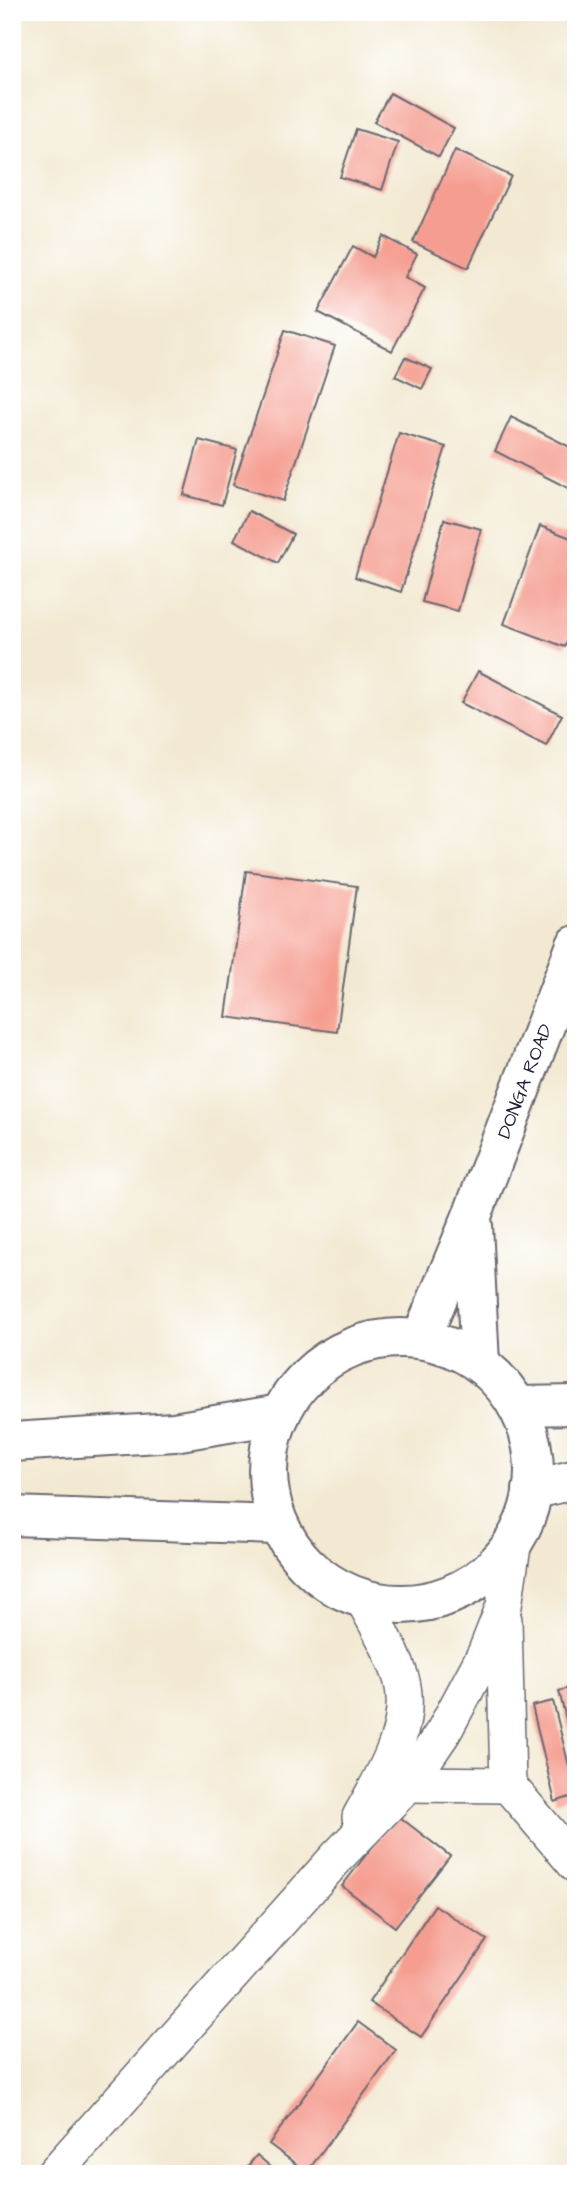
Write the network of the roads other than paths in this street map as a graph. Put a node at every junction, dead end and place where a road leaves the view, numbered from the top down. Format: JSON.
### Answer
{"nodes":[{"id":1,"x":576,"y":945,"type":"edge"},
{"id":2,"x":472,"y":1216,"type":"junction"},
{"id":3,"x":421,"y":1339,"type":"junction"},
{"id":4,"x":480,"y":1364,"type":"junction"},
{"id":5,"x":576,"y":1405,"type":"edge"},
{"id":6,"x":517,"y":1406,"type":"junction"},
{"id":7,"x":281,"y":1414,"type":"junction"},
{"id":8,"x":12,"y":1442,"type":"edge"},
{"id":9,"x":576,"y":1479,"type":"edge"},
{"id":10,"x":532,"y":1490,"type":"junction"},
{"id":11,"x":12,"y":1516,"type":"edge"},
{"id":12,"x":278,"y":1525,"type":"junction"},
{"id":13,"x":514,"y":1540,"type":"junction"},
{"id":14,"x":363,"y":1599,"type":"junction"},
{"id":15,"x":504,"y":1606,"type":"junction"},
{"id":16,"x":408,"y":1784,"type":"junction"},
{"id":17,"x":508,"y":1785,"type":"junction"},
{"id":18,"x":338,"y":1856,"type":"junction"},
{"id":19,"x":576,"y":1865,"type":"edge"},
{"id":20,"x":54,"y":2174,"type":"edge"}],
"edges":[{"from":1,"to":2,"type":"main road","name":"DONGA ROAD"},
{"from":2,"to":3,"type":"main road","name":"DONGA ROAD"},
{"from":2,"to":4,"type":"main road"},
{"from":3,"to":4,"type":"main road"},
{"from":3,"to":7,"type":"main road"},
{"from":4,"to":6,"type":"main road"},
{"from":5,"to":6,"type":"main road"},
{"from":6,"to":10,"type":"main road"},
{"from":7,"to":8,"type":"main road"},
{"from":7,"to":12,"type":"main road"},
{"from":9,"to":10,"type":"main road"},
{"from":10,"to":13,"type":"main road"},
{"from":11,"to":12,"type":"main road"},
{"from":12,"to":14,"type":"main road"},
{"from":13,"to":14,"type":"main road"},
{"from":13,"to":15,"type":"street"},
{"from":14,"to":18,"type":"street"},
{"from":15,"to":16,"type":"street"},
{"from":15,"to":17,"type":"street"},
{"from":16,"to":17,"type":"street"},
{"from":16,"to":18,"type":"street"},
{"from":17,"to":19,"type":"street"},
{"from":18,"to":20,"type":"street"}]}
